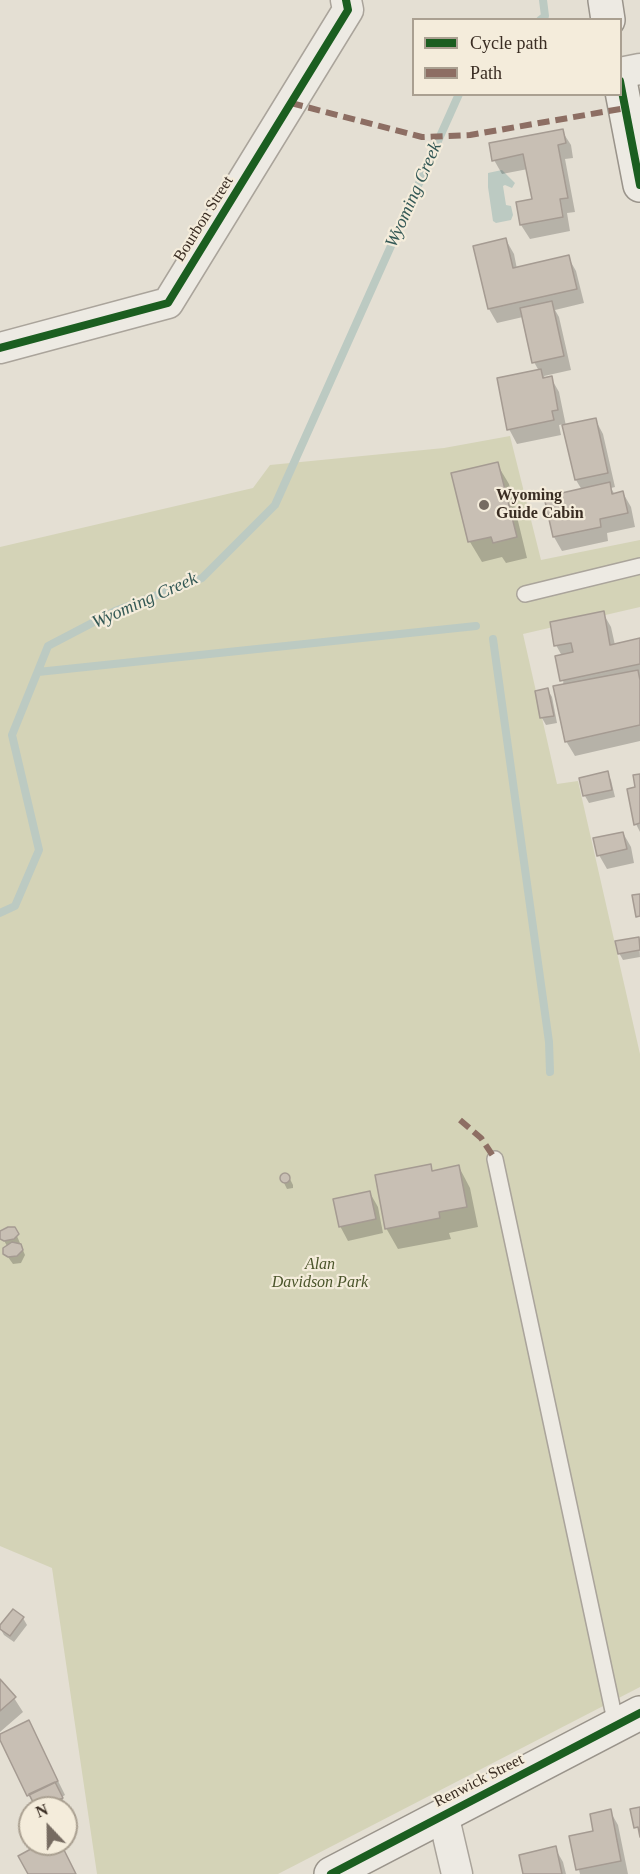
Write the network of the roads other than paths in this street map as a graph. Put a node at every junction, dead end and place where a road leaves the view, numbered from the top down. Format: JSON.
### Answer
{"nodes":[{"id":1,"x":346,"y":0,"type":"edge"},
{"id":2,"x":604,"y":0,"type":"edge"},
{"id":3,"x":608,"y":18,"type":"edge"},
{"id":4,"x":640,"y":69,"type":"edge"},
{"id":5,"x":622,"y":73,"type":"edge"},
{"id":6,"x":622,"y":86,"type":"edge"},
{"id":7,"x":640,"y":185,"type":"edge"},
{"id":8,"x":0,"y":348,"type":"edge"},
{"id":9,"x":640,"y":566,"type":"edge"},
{"id":10,"x":525,"y":594,"type":"dead end"},
{"id":11,"x":495,"y":1159,"type":"dead end"},
{"id":12,"x":628,"y":1719,"type":"edge"},
{"id":13,"x":443,"y":1814,"type":"junction"},
{"id":14,"x":331,"y":1874,"type":"edge"},
{"id":15,"x":457,"y":1874,"type":"edge"}],
"edges":[{"from":1,"to":8,"type":"street","name":"Bourbon Street"},
{"from":2,"to":3,"type":"street"},
{"from":4,"to":5,"type":"street"},
{"from":6,"to":7,"type":"street"},
{"from":9,"to":10,"type":"lane"},
{"from":11,"to":12,"type":"lane"},
{"from":12,"to":13,"type":"street","name":"Renwick Street"},
{"from":13,"to":14,"type":"street","name":"Renwick Street"},
{"from":13,"to":15,"type":"street"}]}
